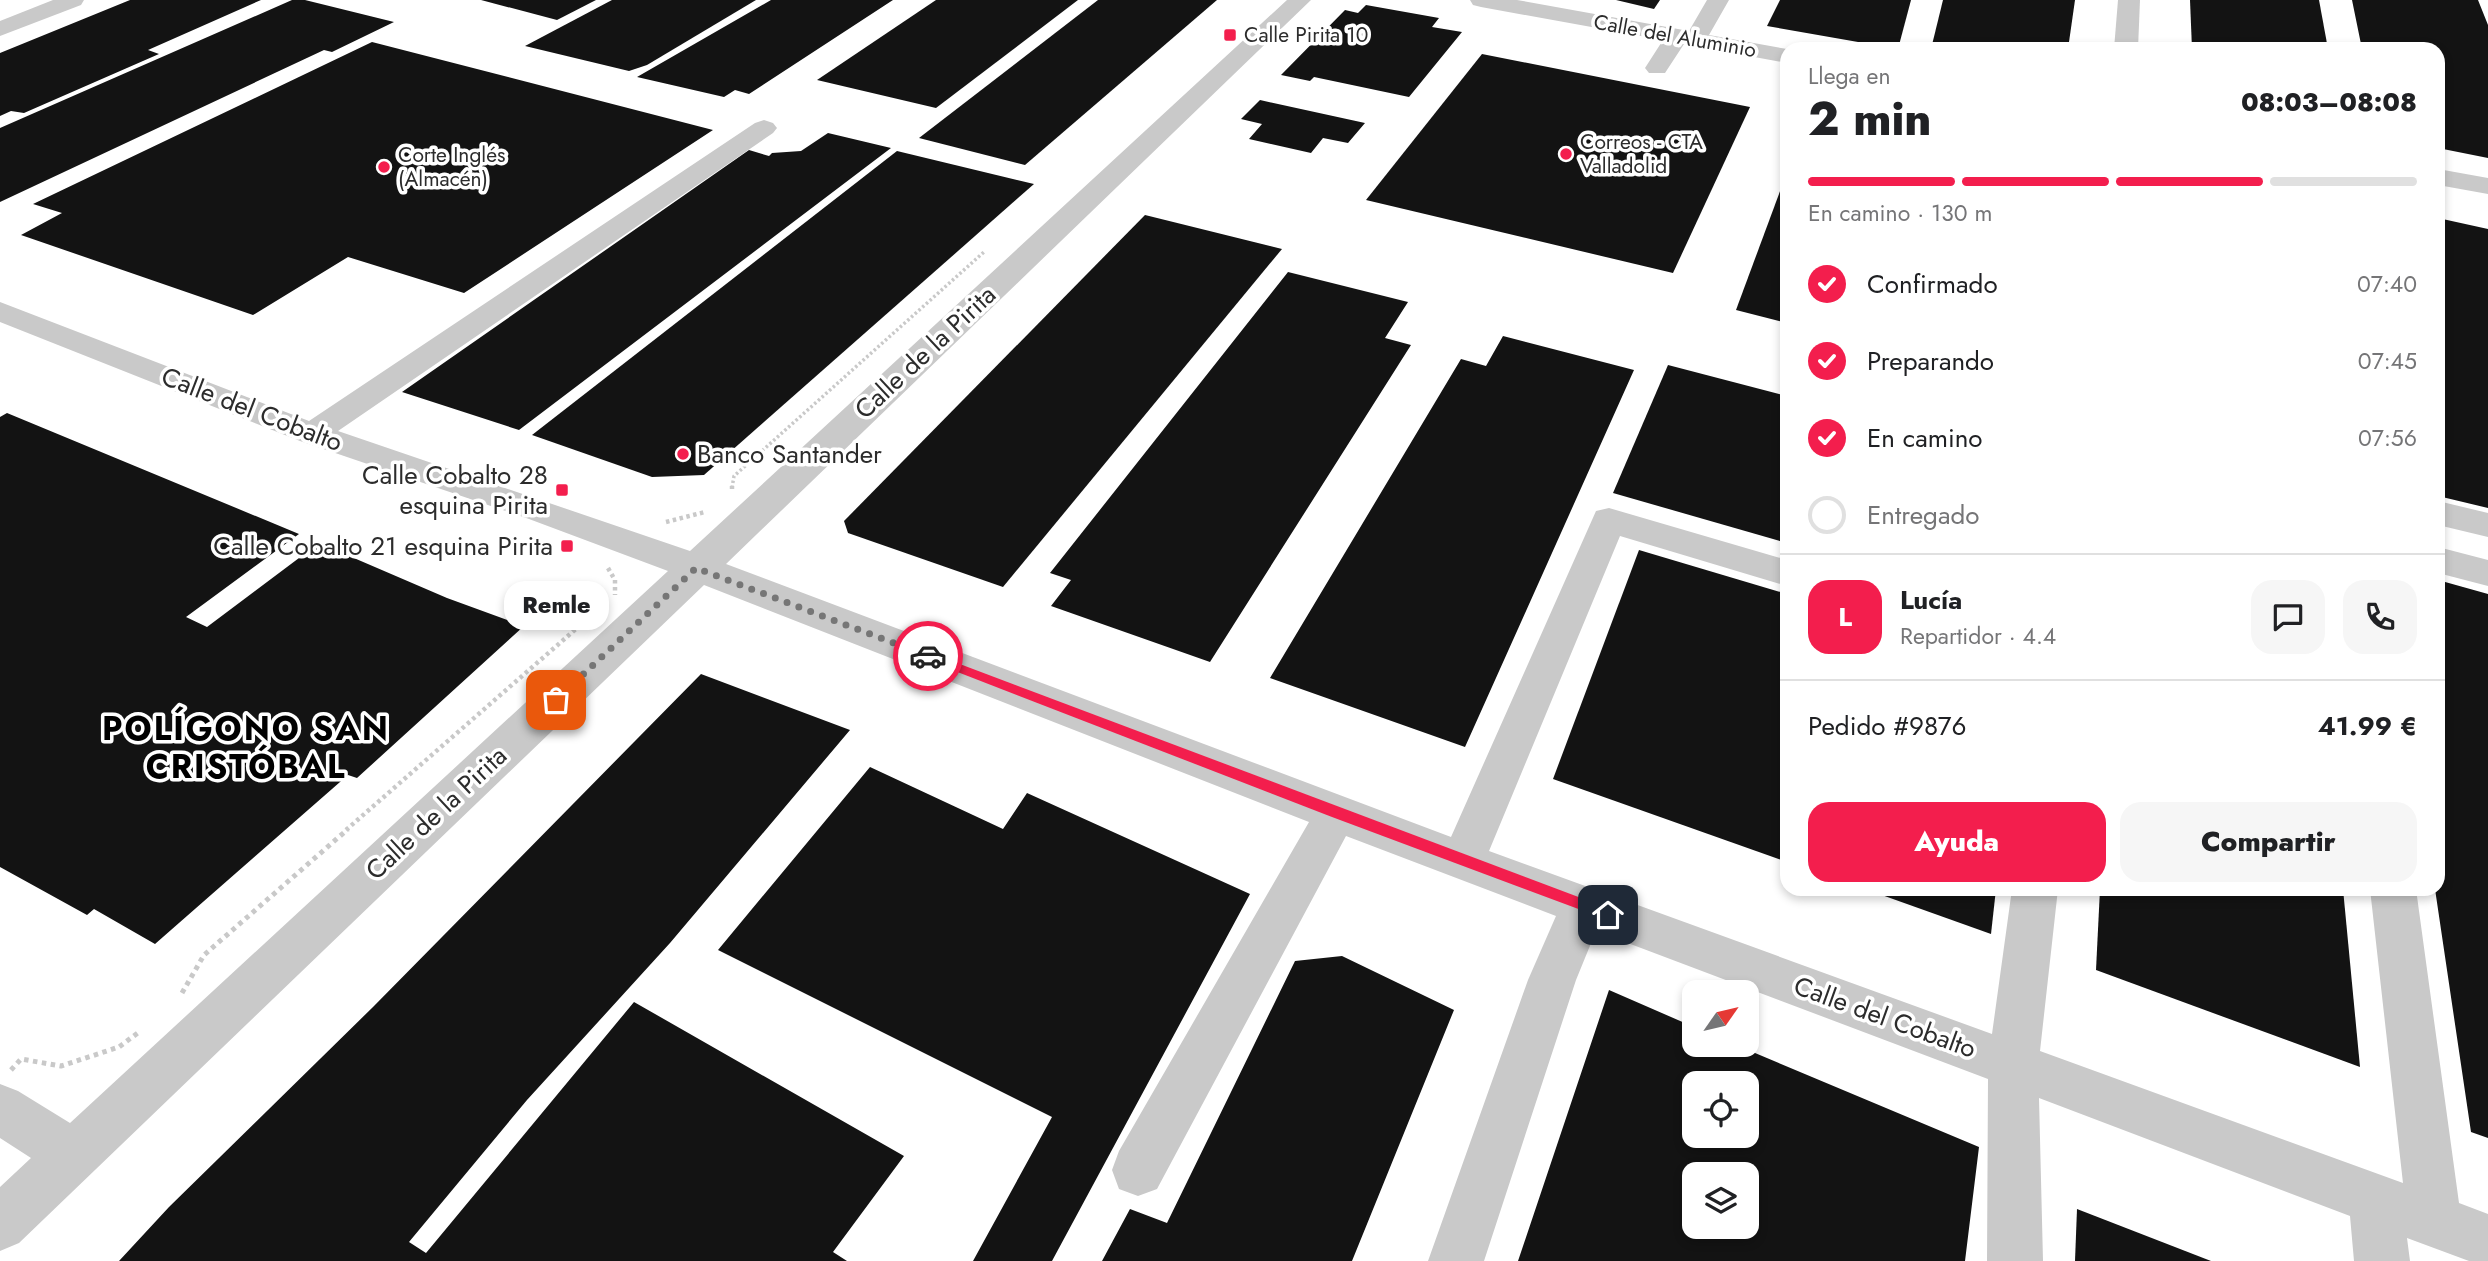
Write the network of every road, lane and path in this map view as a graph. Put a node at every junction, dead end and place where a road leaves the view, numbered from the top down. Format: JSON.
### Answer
{"nodes":[{"id":1,"x":73,"y":0,"type":"edge"},
{"id":2,"x":1300,"y":0,"type":"edge"},
{"id":3,"x":1481,"y":0,"type":"edge"},
{"id":4,"x":1718,"y":0,"type":"edge"},
{"id":5,"x":2129,"y":0,"type":"edge"},
{"id":6,"x":0,"y":29,"type":"edge"},
{"id":7,"x":1686,"y":38,"type":"junction"},
{"id":8,"x":2126,"y":42,"type":"edge"},
{"id":9,"x":1780,"y":55,"type":"edge"},
{"id":10,"x":1657,"y":68,"type":"dead end"},
{"id":11,"x":764,"y":128,"type":"dead end"},
{"id":12,"x":2445,"y":178,"type":"edge"},
{"id":13,"x":2488,"y":186,"type":"edge"},
{"id":14,"x":992,"y":244,"type":"dead end"},
{"id":15,"x":0,"y":311,"type":"edge"},
{"id":16,"x":312,"y":434,"type":"junction"},
{"id":17,"x":730,"y":494,"type":"dead end"},
{"id":18,"x":708,"y":511,"type":"dead end"},
{"id":19,"x":2445,"y":515,"type":"edge"},
{"id":20,"x":662,"y":522,"type":"dead end"},
{"id":21,"x":2488,"y":525,"type":"edge"},
{"id":22,"x":601,"y":557,"type":"dead end"},
{"id":23,"x":2445,"y":562,"type":"edge"},
{"id":24,"x":696,"y":568,"type":"junction"},
{"id":25,"x":1780,"y":571,"type":"edge"},
{"id":26,"x":2488,"y":573,"type":"edge"},
{"id":27,"x":610,"y":602,"type":"dead end"},
{"id":28,"x":580,"y":626,"type":"dead end"},
{"id":29,"x":1336,"y":814,"type":"junction"},
{"id":30,"x":1463,"y":860,"type":"junction"},
{"id":31,"x":2034,"y":896,"type":"edge"},
{"id":32,"x":2394,"y":896,"type":"edge"},
{"id":33,"x":1583,"y":905,"type":"junction"},
{"id":34,"x":181,"y":995,"type":"dead end"},
{"id":35,"x":140,"y":1031,"type":"dead end"},
{"id":36,"x":21,"y":1059,"type":"dead end"},
{"id":37,"x":2013,"y":1065,"type":"junction"},
{"id":38,"x":0,"y":1109,"type":"edge"},
{"id":39,"x":73,"y":1155,"type":"junction"},
{"id":40,"x":1138,"y":1170,"type":"dead end"},
{"id":41,"x":2375,"y":1199,"type":"junction"},
{"id":42,"x":2434,"y":1221,"type":"junction"},
{"id":43,"x":0,"y":1224,"type":"edge"},
{"id":44,"x":2488,"y":1241,"type":"edge"},
{"id":45,"x":1456,"y":1261,"type":"edge"},
{"id":46,"x":2015,"y":1261,"type":"edge"},
{"id":47,"x":2382,"y":1261,"type":"edge"}],
"edges":[{"from":1,"to":6,"type":"street"},
{"from":2,"to":24,"type":"street","name":"Calle de la Pirita"},
{"from":3,"to":7,"type":"street","name":"Calle del Aluminio"},
{"from":4,"to":7,"type":"street"},
{"from":5,"to":8,"type":"street"},
{"from":7,"to":9,"type":"street","name":"Calle del Aluminio"},
{"from":7,"to":10,"type":"street"},
{"from":11,"to":16,"type":"street"},
{"from":12,"to":13,"type":"street"},
{"from":14,"to":17,"type":"path"},
{"from":15,"to":16,"type":"street","name":"Calle del Cobalto"},
{"from":16,"to":24,"type":"street","name":"Calle del Cobalto"},
{"from":18,"to":20,"type":"path"},
{"from":19,"to":21,"type":"street"},
{"from":22,"to":27,"type":"path"},
{"from":23,"to":26,"type":"street"},
{"from":24,"to":29,"type":"street","name":"Calle del Cobalto"},
{"from":24,"to":39,"type":"street","name":"Calle de la Pirita"},
{"from":25,"to":30,"type":"street"},
{"from":28,"to":34,"type":"path"},
{"from":29,"to":30,"type":"street","name":"Calle del Cobalto"},
{"from":29,"to":40,"type":"street"},
{"from":30,"to":33,"type":"street","name":"Calle del Cobalto"},
{"from":31,"to":37,"type":"street"},
{"from":32,"to":42,"type":"street"},
{"from":33,"to":37,"type":"street","name":"Calle del Cobalto"},
{"from":33,"to":45,"type":"street"},
{"from":35,"to":36,"type":"path"},
{"from":37,"to":41,"type":"street","name":"Calle del Cobalto"},
{"from":37,"to":46,"type":"street"},
{"from":38,"to":39,"type":"street"},
{"from":39,"to":43,"type":"street","name":"Calle de la Pirita"},
{"from":41,"to":42,"type":"street","name":"Calle del Cobalto"},
{"from":41,"to":47,"type":"street"},
{"from":42,"to":44,"type":"street","name":"Calle del Cobalto"}]}
